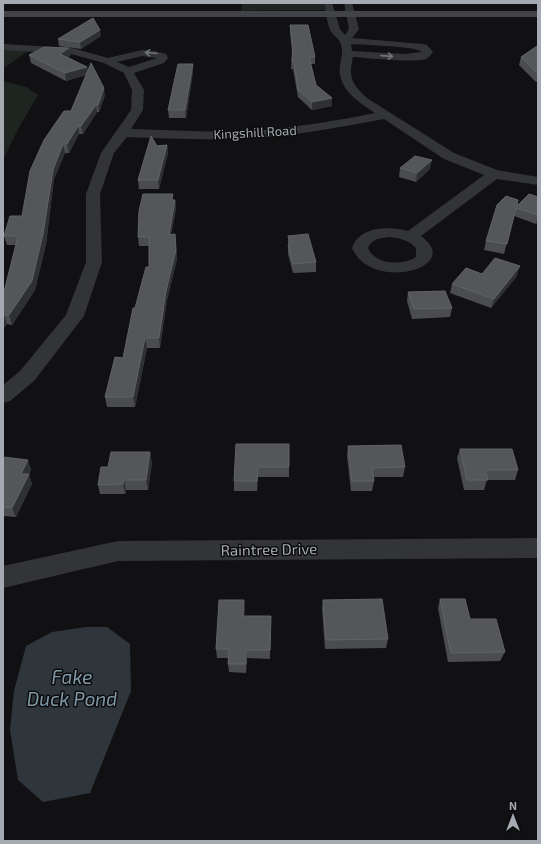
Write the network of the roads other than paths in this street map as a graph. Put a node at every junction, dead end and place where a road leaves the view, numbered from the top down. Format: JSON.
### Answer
{"nodes":[{"id":1,"x":328,"y":3,"type":"edge"},
{"id":2,"x":348,"y":3,"type":"edge"},
{"id":3,"x":3,"y":14,"type":"edge"},
{"id":4,"x":330,"y":14,"type":"junction"},
{"id":5,"x":350,"y":14,"type":"junction"},
{"id":6,"x":538,"y":14,"type":"edge"},
{"id":7,"x":345,"y":41,"type":"junction"},
{"id":8,"x":3,"y":46,"type":"edge"},
{"id":9,"x":348,"y":54,"type":"junction"},
{"id":10,"x":108,"y":61,"type":"junction"},
{"id":11,"x":128,"y":71,"type":"junction"},
{"id":12,"x":385,"y":114,"type":"junction"},
{"id":13,"x":124,"y":133,"type":"junction"},
{"id":14,"x":494,"y":174,"type":"junction"},
{"id":15,"x":538,"y":181,"type":"edge"},
{"id":16,"x":410,"y":236,"type":"dead end"},
{"id":17,"x":3,"y":396,"type":"edge"},
{"id":18,"x":538,"y":548,"type":"edge"},
{"id":19,"x":3,"y":577,"type":"edge"}],
"edges":[{"from":1,"to":4,"type":"street"},
{"from":2,"to":5,"type":"street"},
{"from":3,"to":4,"type":"street"},
{"from":4,"to":5,"type":"street"},
{"from":4,"to":7,"type":"street"},
{"from":5,"to":6,"type":"street"},
{"from":5,"to":7,"type":"street"},
{"from":7,"to":9,"type":"street"},
{"from":9,"to":7,"type":"street","one_way":true},
{"from":8,"to":10,"type":"street"},
{"from":9,"to":12,"type":"street"},
{"from":10,"to":11,"type":"street"},
{"from":11,"to":10,"type":"street","one_way":true},
{"from":11,"to":13,"type":"street"},
{"from":12,"to":13,"type":"street","name":"Kingshill Road"},
{"from":12,"to":14,"type":"street"},
{"from":13,"to":17,"type":"street"},
{"from":14,"to":15,"type":"street"},
{"from":14,"to":16,"type":"street"},
{"from":18,"to":19,"type":"street","name":"Raintree Drive"}]}
